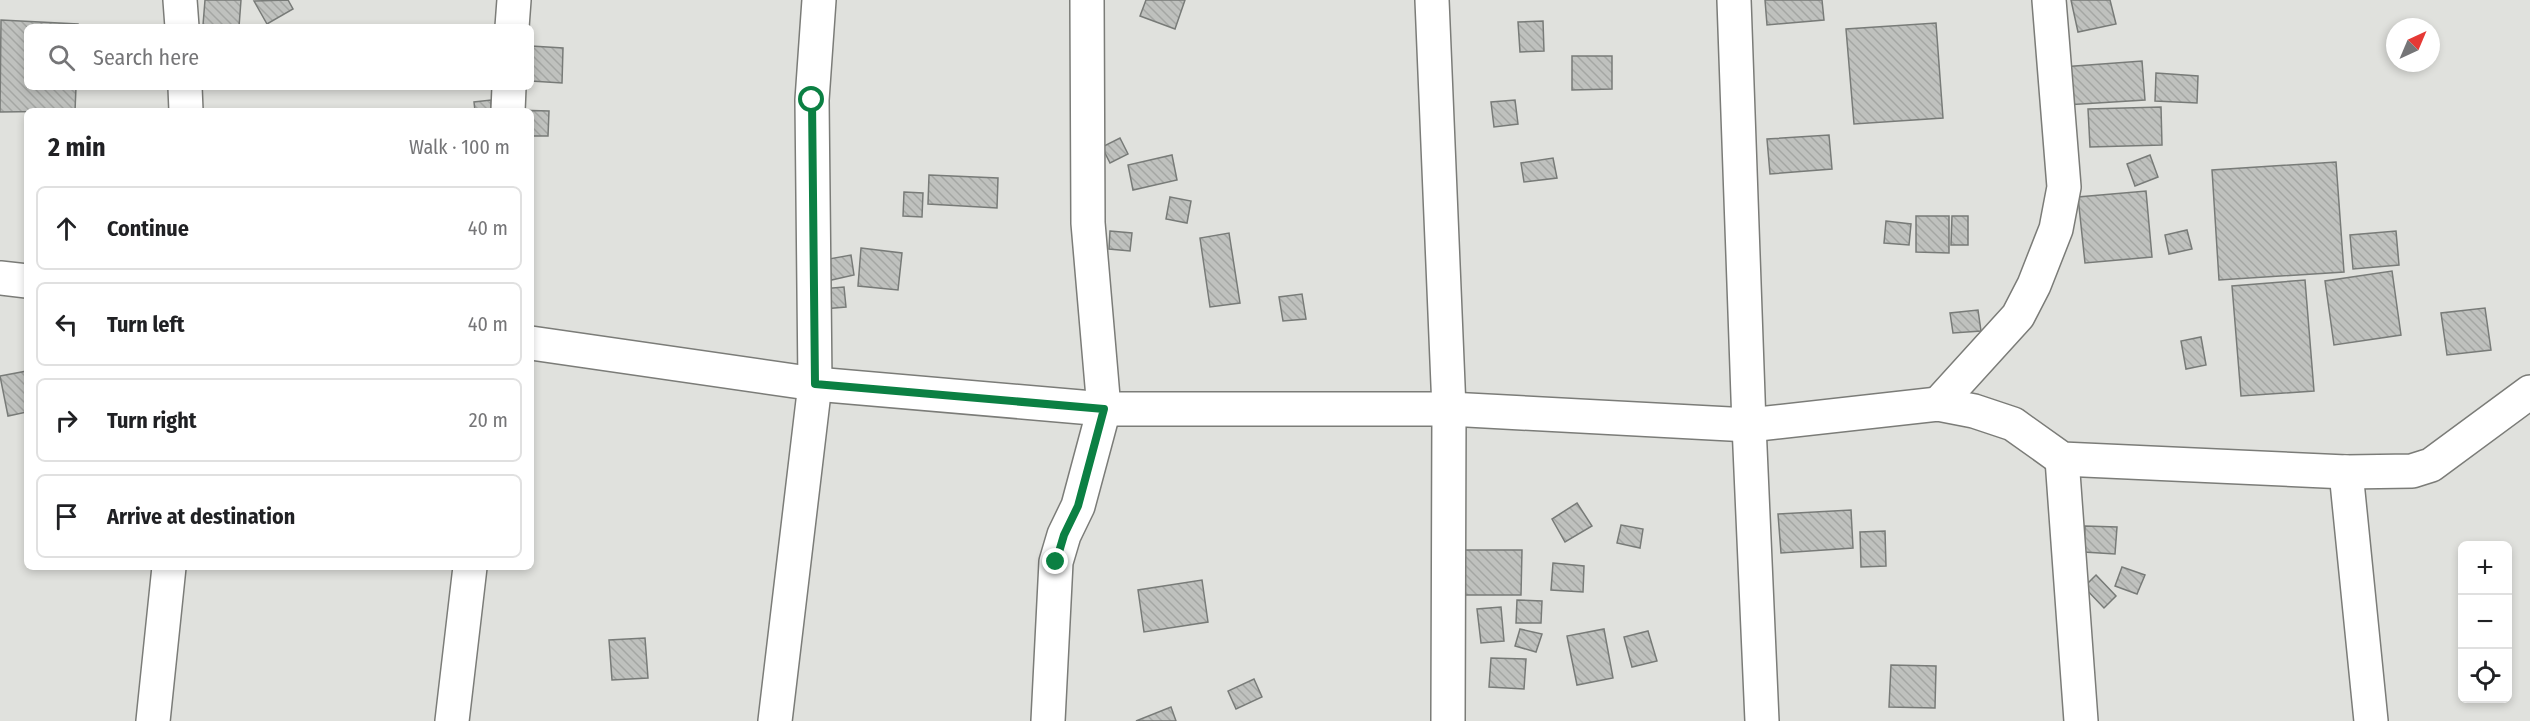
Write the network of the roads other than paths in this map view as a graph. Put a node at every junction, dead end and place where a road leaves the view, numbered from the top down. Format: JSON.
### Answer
{"nodes":[{"id":1,"x":180,"y":0,"type":"edge"},
{"id":2,"x":514,"y":0,"type":"edge"},
{"id":3,"x":819,"y":0,"type":"edge"},
{"id":4,"x":1087,"y":0,"type":"edge"},
{"id":5,"x":1432,"y":0,"type":"edge"},
{"id":6,"x":1734,"y":0,"type":"edge"},
{"id":7,"x":2049,"y":0,"type":"edge"},
{"id":8,"x":182,"y":24,"type":"edge"},
{"id":9,"x":512,"y":24,"type":"edge"},
{"id":10,"x":185,"y":90,"type":"edge"},
{"id":11,"x":509,"y":90,"type":"edge"},
{"id":12,"x":186,"y":108,"type":"edge"},
{"id":13,"x":508,"y":108,"type":"edge"},
{"id":14,"x":0,"y":278,"type":"edge"},
{"id":15,"x":24,"y":281,"type":"edge"},
{"id":16,"x":534,"y":344,"type":"edge"},
{"id":17,"x":815,"y":384,"type":"junction"},
{"id":18,"x":2530,"y":392,"type":"edge"},
{"id":19,"x":1938,"y":404,"type":"junction"},
{"id":20,"x":1104,"y":409,"type":"junction"},
{"id":21,"x":1449,"y":409,"type":"junction"},
{"id":22,"x":1749,"y":425,"type":"junction"},
{"id":23,"x":2062,"y":459,"type":"junction"},
{"id":24,"x":2346,"y":472,"type":"junction"},
{"id":25,"x":169,"y":570,"type":"edge"},
{"id":26,"x":470,"y":570,"type":"edge"},
{"id":27,"x":153,"y":721,"type":"edge"},
{"id":28,"x":452,"y":721,"type":"edge"},
{"id":29,"x":775,"y":721,"type":"edge"},
{"id":30,"x":1048,"y":721,"type":"edge"},
{"id":31,"x":1448,"y":721,"type":"edge"},
{"id":32,"x":1762,"y":721,"type":"edge"},
{"id":33,"x":2081,"y":721,"type":"edge"},
{"id":34,"x":2371,"y":721,"type":"edge"}],
"edges":[{"from":1,"to":8,"type":"street"},
{"from":2,"to":9,"type":"street"},
{"from":3,"to":17,"type":"street"},
{"from":4,"to":20,"type":"street"},
{"from":5,"to":21,"type":"street"},
{"from":6,"to":22,"type":"street"},
{"from":7,"to":19,"type":"street"},
{"from":10,"to":12,"type":"street"},
{"from":11,"to":13,"type":"street"},
{"from":14,"to":15,"type":"street"},
{"from":16,"to":17,"type":"street"},
{"from":17,"to":20,"type":"street"},
{"from":17,"to":29,"type":"street"},
{"from":18,"to":24,"type":"street"},
{"from":19,"to":22,"type":"street"},
{"from":19,"to":23,"type":"street"},
{"from":20,"to":21,"type":"street"},
{"from":20,"to":30,"type":"street"},
{"from":21,"to":22,"type":"street"},
{"from":21,"to":31,"type":"street"},
{"from":22,"to":32,"type":"street"},
{"from":23,"to":24,"type":"street"},
{"from":23,"to":33,"type":"street"},
{"from":24,"to":34,"type":"street"},
{"from":25,"to":27,"type":"street"},
{"from":26,"to":28,"type":"street"}]}
